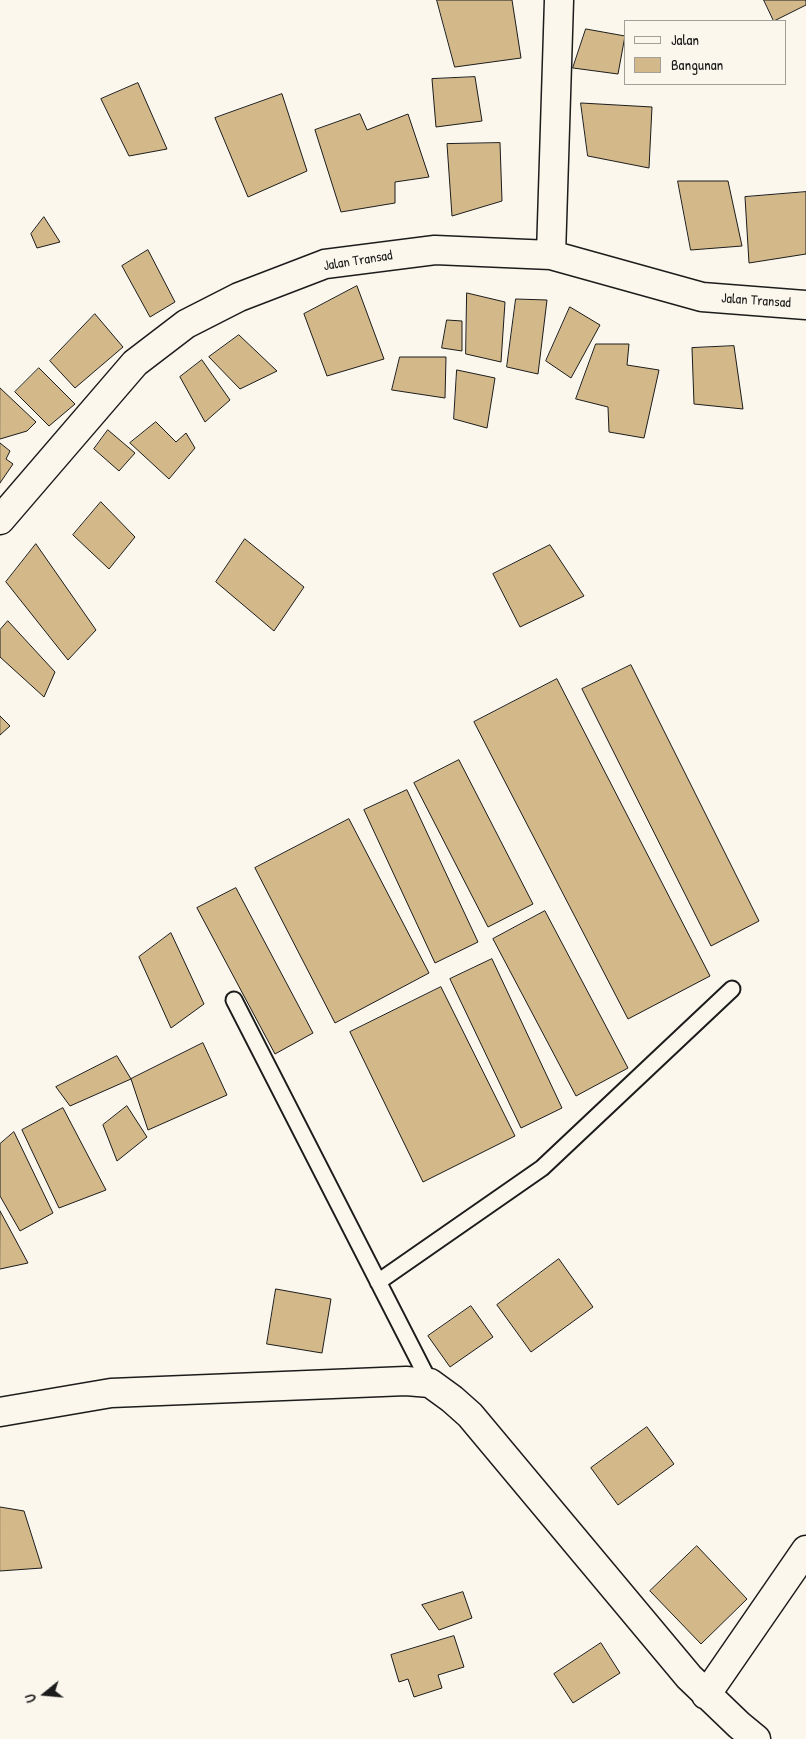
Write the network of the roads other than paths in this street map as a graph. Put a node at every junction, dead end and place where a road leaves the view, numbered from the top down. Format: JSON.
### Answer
{"nodes":[{"id":1,"x":559,"y":0,"type":"edge"},
{"id":2,"x":551,"y":255,"type":"junction"},
{"id":3,"x":806,"y":305,"type":"edge"},
{"id":4,"x":0,"y":520,"type":"edge"},
{"id":5,"x":732,"y":989,"type":"dead end"},
{"id":6,"x":234,"y":1000,"type":"dead end"},
{"id":7,"x":378,"y":1282,"type":"junction"},
{"id":8,"x":430,"y":1383,"type":"junction"},
{"id":9,"x":0,"y":1412,"type":"edge"},
{"id":10,"x":806,"y":1550,"type":"edge"},
{"id":11,"x":706,"y":1695,"type":"junction"},
{"id":12,"x":756,"y":1739,"type":"edge"}],
"edges":[{"from":1,"to":2,"type":"street"},
{"from":2,"to":3,"type":"street","name":"Jalan Transad"},
{"from":2,"to":4,"type":"street","name":"Jalan Transad"},
{"from":5,"to":7,"type":"lane"},
{"from":6,"to":7,"type":"lane"},
{"from":7,"to":8,"type":"lane"},
{"from":8,"to":9,"type":"street"},
{"from":8,"to":11,"type":"street"},
{"from":10,"to":11,"type":"street"},
{"from":11,"to":12,"type":"street"}]}
